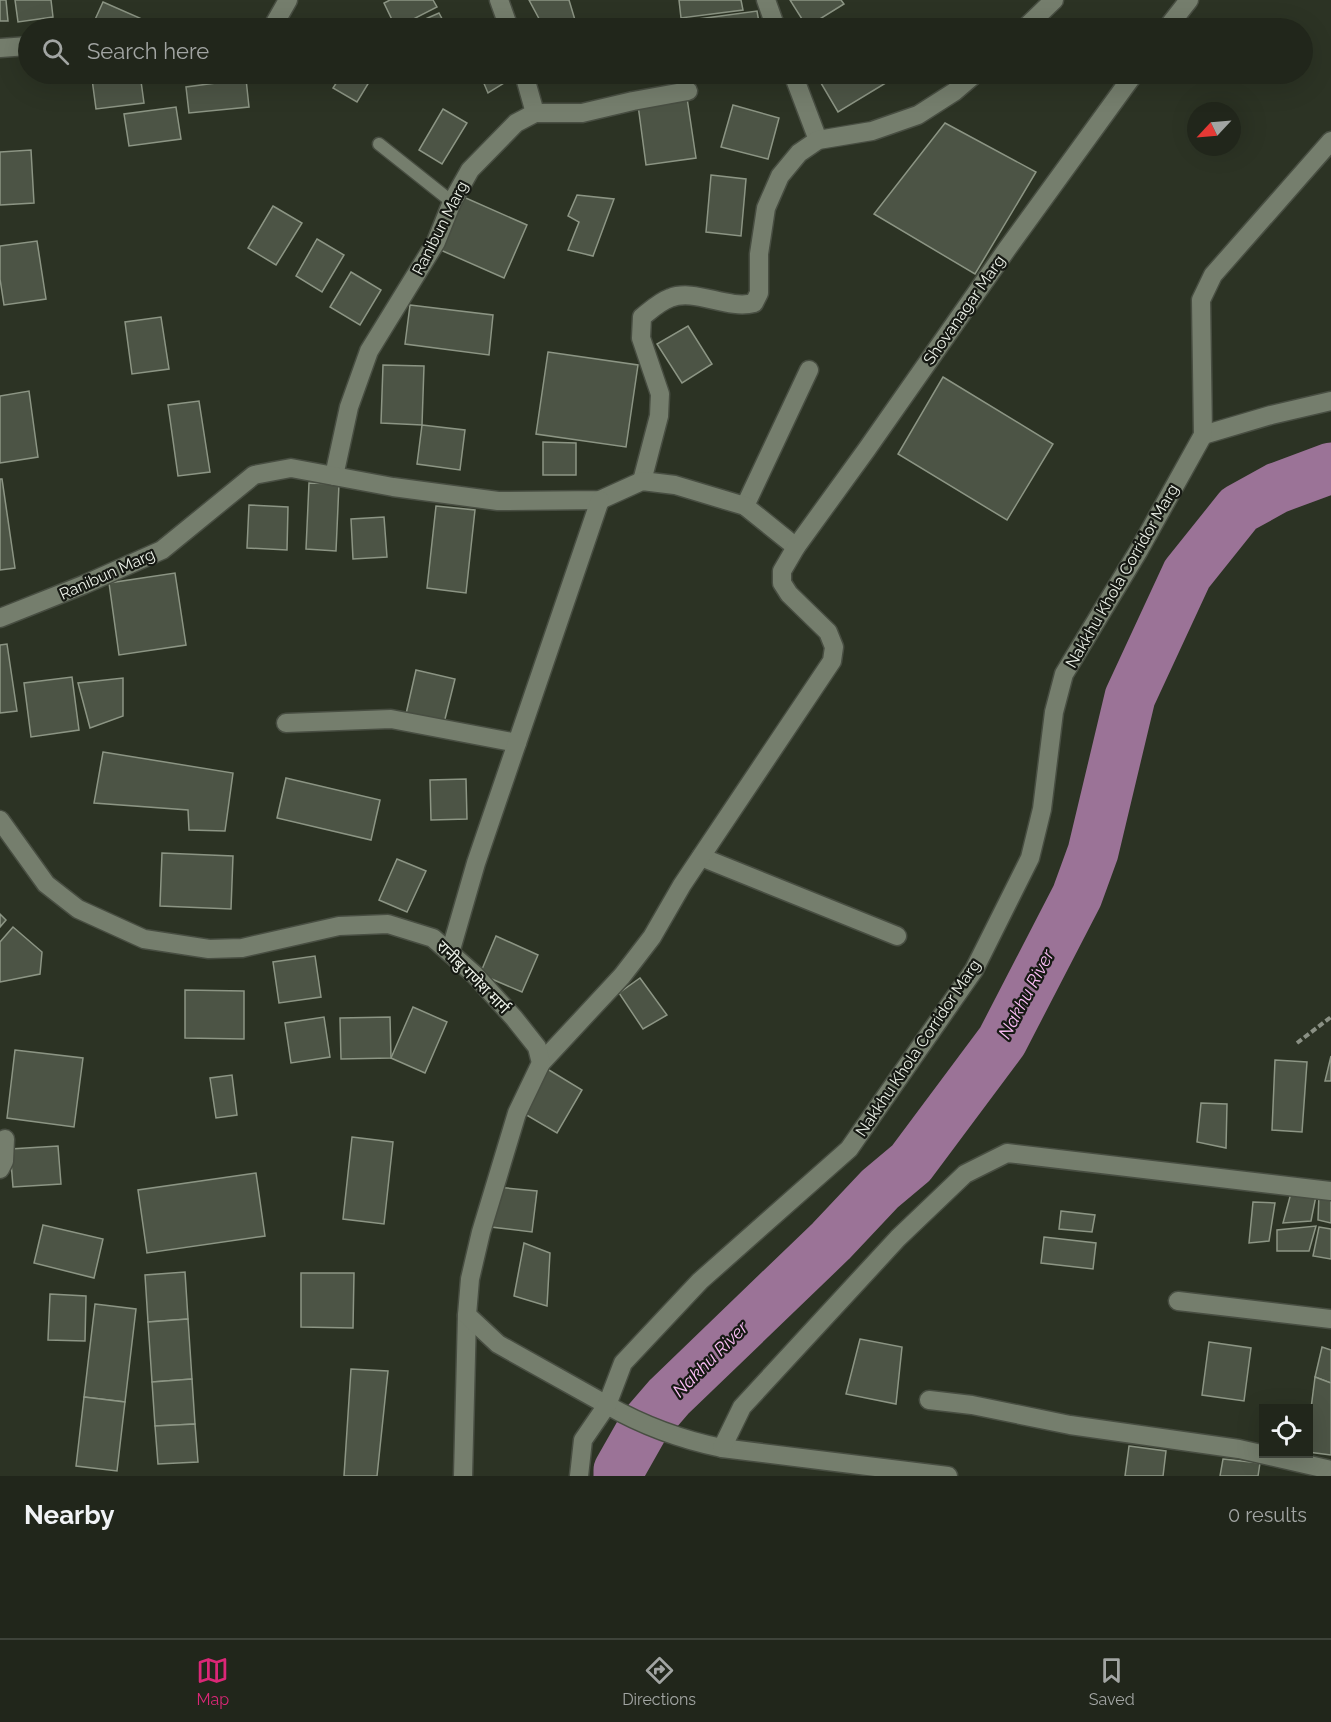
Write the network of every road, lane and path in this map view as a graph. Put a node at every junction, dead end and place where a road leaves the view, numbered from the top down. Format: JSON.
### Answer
{"nodes":[{"id":1,"x":288,"y":0,"type":"edge"},
{"id":2,"x":499,"y":0,"type":"edge"},
{"id":3,"x":766,"y":0,"type":"edge"},
{"id":4,"x":1053,"y":0,"type":"edge"},
{"id":5,"x":1189,"y":0,"type":"edge"},
{"id":6,"x":278,"y":18,"type":"edge"},
{"id":7,"x":505,"y":18,"type":"edge"},
{"id":8,"x":772,"y":18,"type":"edge"},
{"id":9,"x":1035,"y":18,"type":"edge"},
{"id":10,"x":1175,"y":18,"type":"edge"},
{"id":11,"x":18,"y":47,"type":"edge"},
{"id":12,"x":0,"y":48,"type":"edge"},
{"id":13,"x":527,"y":84,"type":"edge"},
{"id":14,"x":797,"y":84,"type":"edge"},
{"id":15,"x":963,"y":84,"type":"edge"},
{"id":16,"x":1127,"y":84,"type":"edge"},
{"id":17,"x":688,"y":91,"type":"dead end"},
{"id":18,"x":536,"y":113,"type":"junction"},
{"id":19,"x":818,"y":140,"type":"junction"},
{"id":20,"x":1331,"y":141,"type":"edge"},
{"id":21,"x":379,"y":144,"type":"dead end"},
{"id":22,"x":452,"y":202,"type":"junction"},
{"id":23,"x":809,"y":370,"type":"dead end"},
{"id":24,"x":1331,"y":401,"type":"edge"},
{"id":25,"x":1203,"y":435,"type":"junction"},
{"id":26,"x":334,"y":476,"type":"junction"},
{"id":27,"x":642,"y":481,"type":"junction"},
{"id":28,"x":600,"y":501,"type":"junction"},
{"id":29,"x":745,"y":506,"type":"junction"},
{"id":30,"x":796,"y":547,"type":"junction"},
{"id":31,"x":0,"y":618,"type":"edge"},
{"id":32,"x":286,"y":723,"type":"dead end"},
{"id":33,"x":517,"y":743,"type":"junction"},
{"id":34,"x":0,"y":820,"type":"edge"},
{"id":35,"x":700,"y":857,"type":"junction"},
{"id":36,"x":897,"y":936,"type":"dead end"},
{"id":37,"x":450,"y":953,"type":"junction"},
{"id":38,"x":1331,"y":1017,"type":"edge"},
{"id":39,"x":1297,"y":1043,"type":"dead end"},
{"id":40,"x":541,"y":1063,"type":"junction"},
{"id":41,"x":5,"y":1139,"type":"dead end"},
{"id":42,"x":0,"y":1169,"type":"edge"},
{"id":43,"x":1331,"y":1191,"type":"edge"},
{"id":44,"x":1178,"y":1300,"type":"dead end"},
{"id":45,"x":467,"y":1315,"type":"junction"},
{"id":46,"x":1331,"y":1319,"type":"edge"},
{"id":47,"x":929,"y":1400,"type":"dead end"},
{"id":48,"x":614,"y":1409,"type":"junction"},
{"id":49,"x":722,"y":1448,"type":"junction"},
{"id":50,"x":1331,"y":1470,"type":"edge"},
{"id":51,"x":463,"y":1476,"type":"edge"},
{"id":52,"x":579,"y":1476,"type":"edge"},
{"id":53,"x":948,"y":1476,"type":"edge"}],
"edges":[{"from":1,"to":6,"type":"street"},
{"from":2,"to":7,"type":"street"},
{"from":3,"to":8,"type":"street"},
{"from":4,"to":9,"type":"street"},
{"from":5,"to":10,"type":"street"},
{"from":11,"to":12,"type":"street"},
{"from":13,"to":18,"type":"street"},
{"from":14,"to":19,"type":"street"},
{"from":15,"to":19,"type":"street"},
{"from":16,"to":30,"type":"street","name":"Shovanagar Marg"},
{"from":17,"to":18,"type":"street"},
{"from":18,"to":22,"type":"street","name":"Ranibun Marg"},
{"from":19,"to":27,"type":"street"},
{"from":20,"to":25,"type":"street","name":"Nakkhu Khola Corridor Marg"},
{"from":21,"to":22,"type":"lane"},
{"from":22,"to":26,"type":"street","name":"Ranibun Marg"},
{"from":23,"to":29,"type":"street"},
{"from":24,"to":25,"type":"street"},
{"from":25,"to":48,"type":"street","name":"Nakkhu Khola Corridor Marg"},
{"from":26,"to":28,"type":"street","name":"Ranibun Marg"},
{"from":26,"to":31,"type":"street","name":"Ranibun Marg"},
{"from":27,"to":28,"type":"street","name":"Ranibun Marg"},
{"from":27,"to":29,"type":"street"},
{"from":28,"to":33,"type":"street"},
{"from":29,"to":30,"type":"street"},
{"from":30,"to":35,"type":"street","name":"Shovanagar Marg"},
{"from":32,"to":33,"type":"street"},
{"from":33,"to":37,"type":"street"},
{"from":34,"to":37,"type":"street","name":"रानीबु गणेश मार्ग"},
{"from":35,"to":36,"type":"street"},
{"from":35,"to":40,"type":"street"},
{"from":37,"to":40,"type":"street","name":"रानीबु गणेश मार्ग"},
{"from":38,"to":39,"type":"path"},
{"from":40,"to":45,"type":"street"},
{"from":41,"to":42,"type":"street"},
{"from":43,"to":49,"type":"street"},
{"from":44,"to":46,"type":"street"},
{"from":45,"to":48,"type":"street"},
{"from":45,"to":51,"type":"street"},
{"from":47,"to":50,"type":"street"},
{"from":48,"to":49,"type":"street"},
{"from":48,"to":52,"type":"street","name":"Nakkhu Khola Corridor Marg"},
{"from":49,"to":53,"type":"street"}]}
